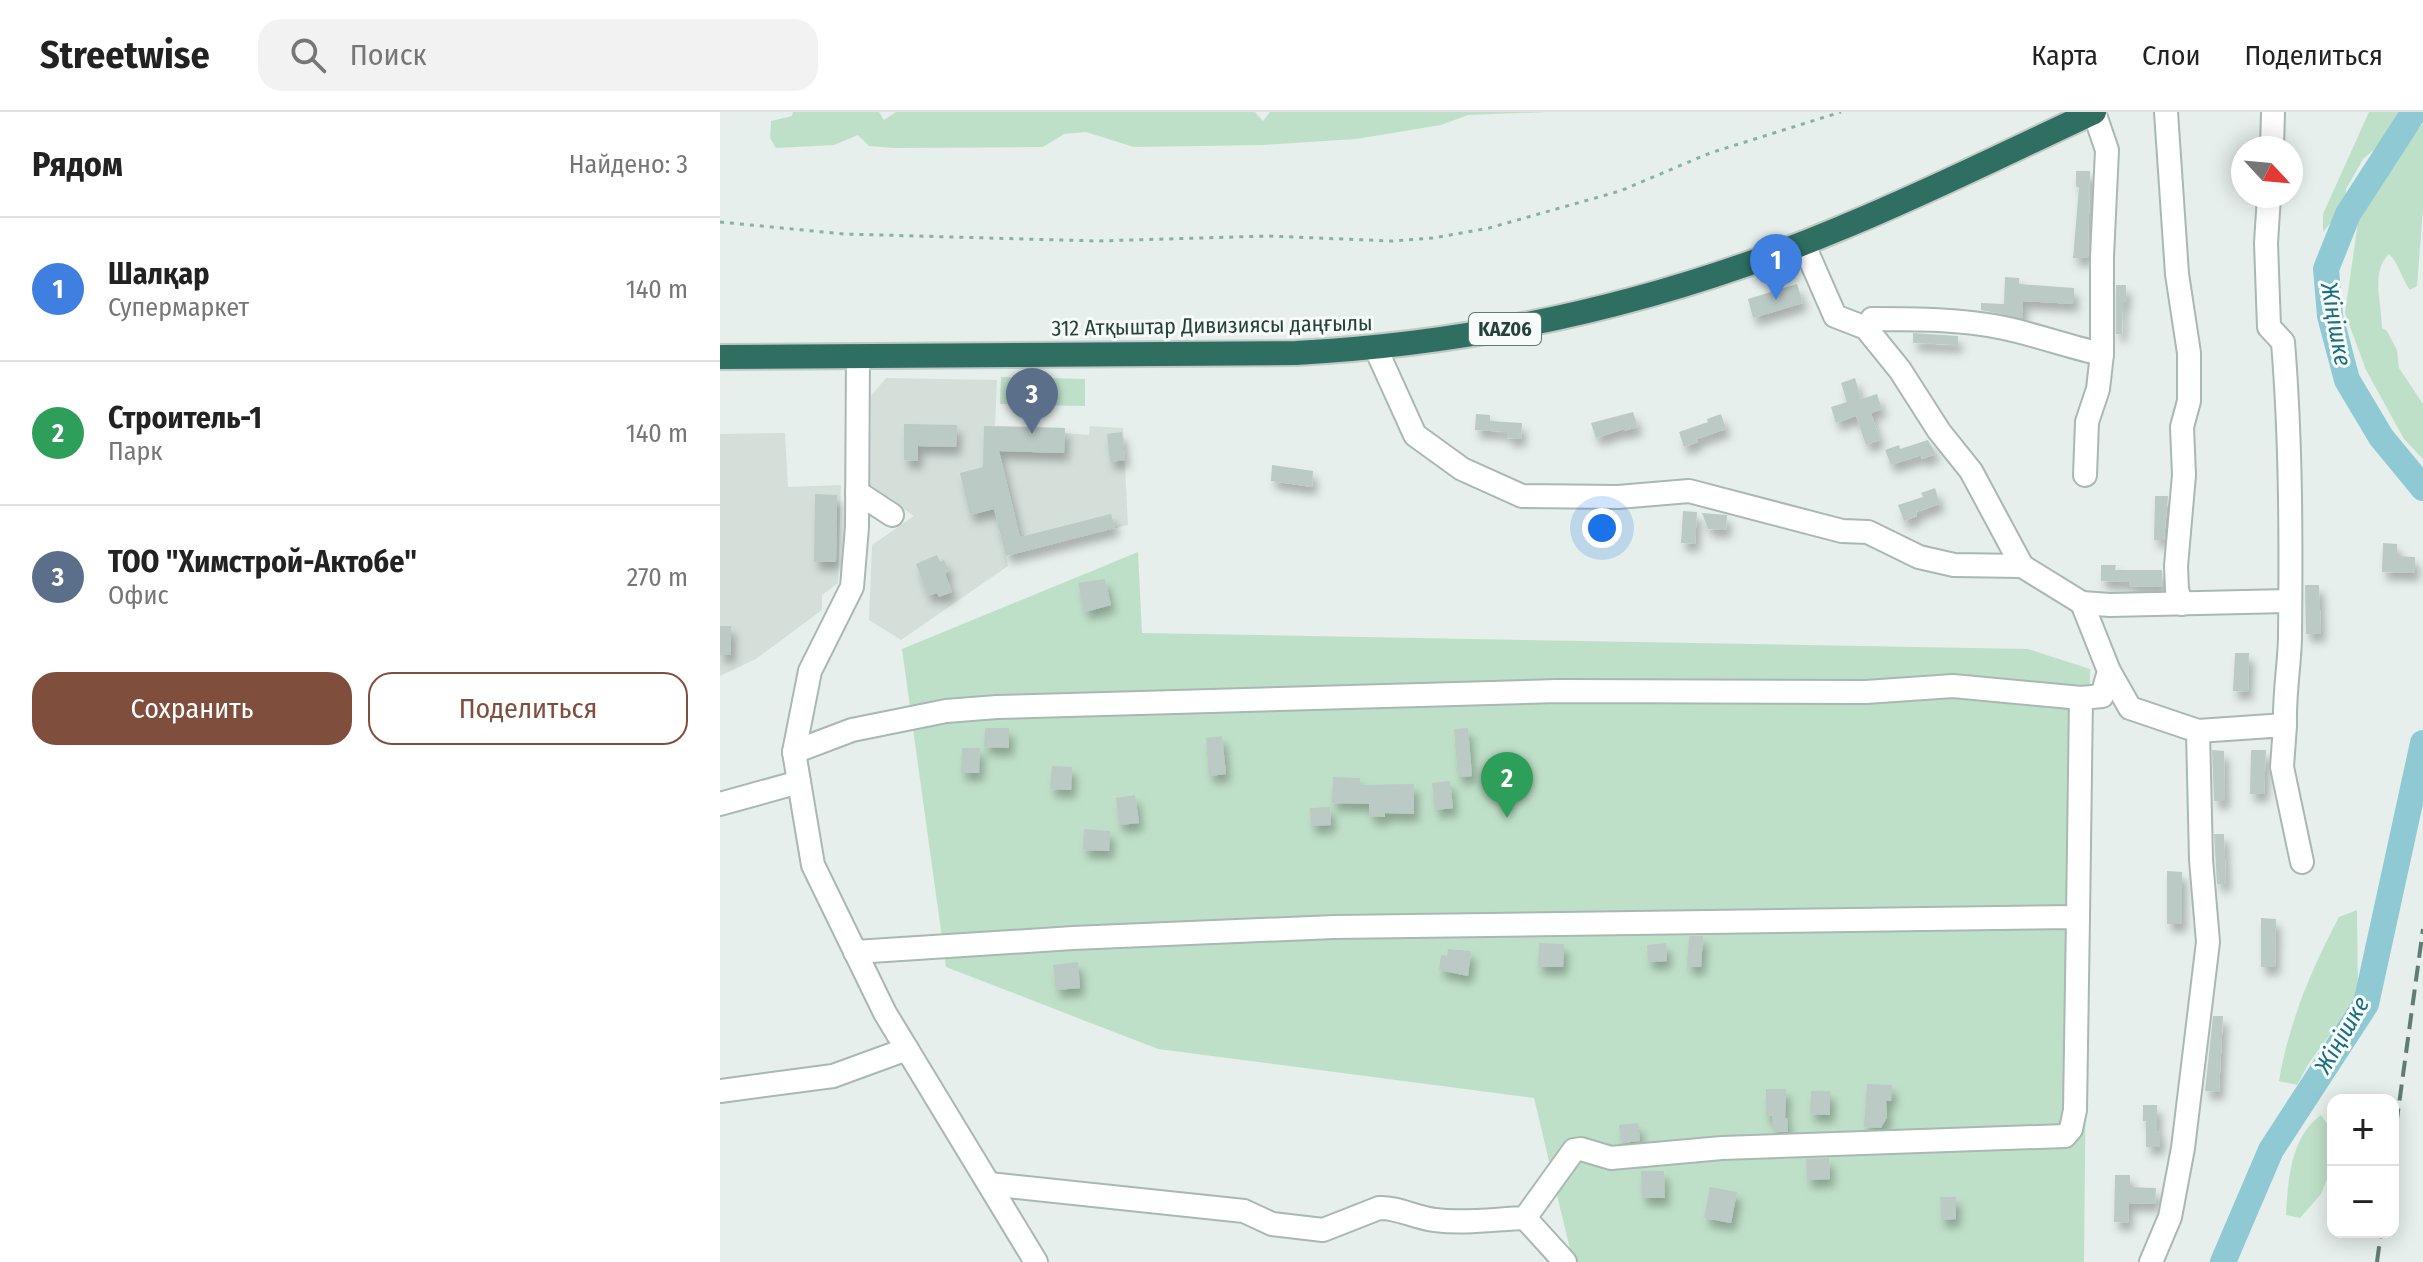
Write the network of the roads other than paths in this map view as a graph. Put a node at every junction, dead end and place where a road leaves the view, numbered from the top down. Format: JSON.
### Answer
{"nodes":[{"id":1,"x":2094,"y":112,"type":"edge"},
{"id":2,"x":2166,"y":112,"type":"edge"},
{"id":3,"x":2273,"y":112,"type":"edge"},
{"id":4,"x":2272,"y":136,"type":"edge"},
{"id":5,"x":2268,"y":208,"type":"edge"},
{"id":6,"x":1803,"y":243,"type":"junction"},
{"id":7,"x":1866,"y":328,"type":"junction"},
{"id":8,"x":1376,"y":349,"type":"junction"},
{"id":9,"x":2102,"y":354,"type":"junction"},
{"id":10,"x":858,"y":355,"type":"junction"},
{"id":11,"x":720,"y":357,"type":"edge"},
{"id":12,"x":2085,"y":475,"type":"dead end"},
{"id":13,"x":857,"y":492,"type":"junction"},
{"id":14,"x":892,"y":515,"type":"dead end"},
{"id":15,"x":2022,"y":566,"type":"junction"},
{"id":16,"x":2290,"y":601,"type":"junction"},
{"id":17,"x":2082,"y":603,"type":"junction"},
{"id":18,"x":2182,"y":604,"type":"junction"},
{"id":19,"x":2109,"y":671,"type":"junction"},
{"id":20,"x":2081,"y":698,"type":"junction"},
{"id":21,"x":2285,"y":725,"type":"junction"},
{"id":22,"x":2198,"y":731,"type":"junction"},
{"id":23,"x":794,"y":752,"type":"junction"},
{"id":24,"x":799,"y":782,"type":"junction"},
{"id":25,"x":720,"y":804,"type":"edge"},
{"id":26,"x":2302,"y":862,"type":"dead end"},
{"id":27,"x":2078,"y":917,"type":"junction"},
{"id":28,"x":855,"y":952,"type":"junction"},
{"id":29,"x":907,"y":1049,"type":"junction"},
{"id":30,"x":720,"y":1091,"type":"edge"},
{"id":31,"x":989,"y":1184,"type":"junction"},
{"id":32,"x":1525,"y":1218,"type":"junction"},
{"id":33,"x":1036,"y":1262,"type":"edge"},
{"id":34,"x":1565,"y":1262,"type":"edge"},
{"id":35,"x":2151,"y":1262,"type":"edge"}],
"edges":[{"from":1,"to":6,"type":"highway","name":"312 Атқыштар Дивизиясы даңғылы","number":"KАZ06"},
{"from":1,"to":9,"type":"street"},
{"from":2,"to":18,"type":"street"},
{"from":3,"to":4,"type":"street"},
{"from":5,"to":16,"type":"street"},
{"from":6,"to":7,"type":"street"},
{"from":6,"to":8,"type":"highway","name":"312 Атқыштар Дивизиясы даңғылы","number":"KАZ06"},
{"from":7,"to":9,"type":"street"},
{"from":7,"to":15,"type":"street"},
{"from":8,"to":10,"type":"highway","name":"312 Атқыштар Дивизиясы даңғылы","number":"KАZ06"},
{"from":8,"to":15,"type":"street"},
{"from":9,"to":12,"type":"street"},
{"from":10,"to":11,"type":"highway","name":"312 Атқыштар Дивизиясы даңғылы","number":"KАZ06"},
{"from":10,"to":13,"type":"street"},
{"from":13,"to":14,"type":"street"},
{"from":13,"to":23,"type":"street"},
{"from":15,"to":17,"type":"street"},
{"from":16,"to":18,"type":"street"},
{"from":16,"to":21,"type":"street"},
{"from":17,"to":18,"type":"street"},
{"from":17,"to":19,"type":"street"},
{"from":19,"to":20,"type":"street"},
{"from":19,"to":22,"type":"street"},
{"from":20,"to":23,"type":"street"},
{"from":20,"to":27,"type":"street"},
{"from":21,"to":22,"type":"street"},
{"from":21,"to":26,"type":"street"},
{"from":22,"to":35,"type":"street"},
{"from":23,"to":24,"type":"street"},
{"from":24,"to":25,"type":"street"},
{"from":24,"to":28,"type":"street"},
{"from":27,"to":28,"type":"street"},
{"from":27,"to":32,"type":"street"},
{"from":28,"to":29,"type":"street"},
{"from":29,"to":30,"type":"street"},
{"from":29,"to":31,"type":"street"},
{"from":31,"to":32,"type":"street"},
{"from":31,"to":33,"type":"street"},
{"from":32,"to":34,"type":"street"}]}
